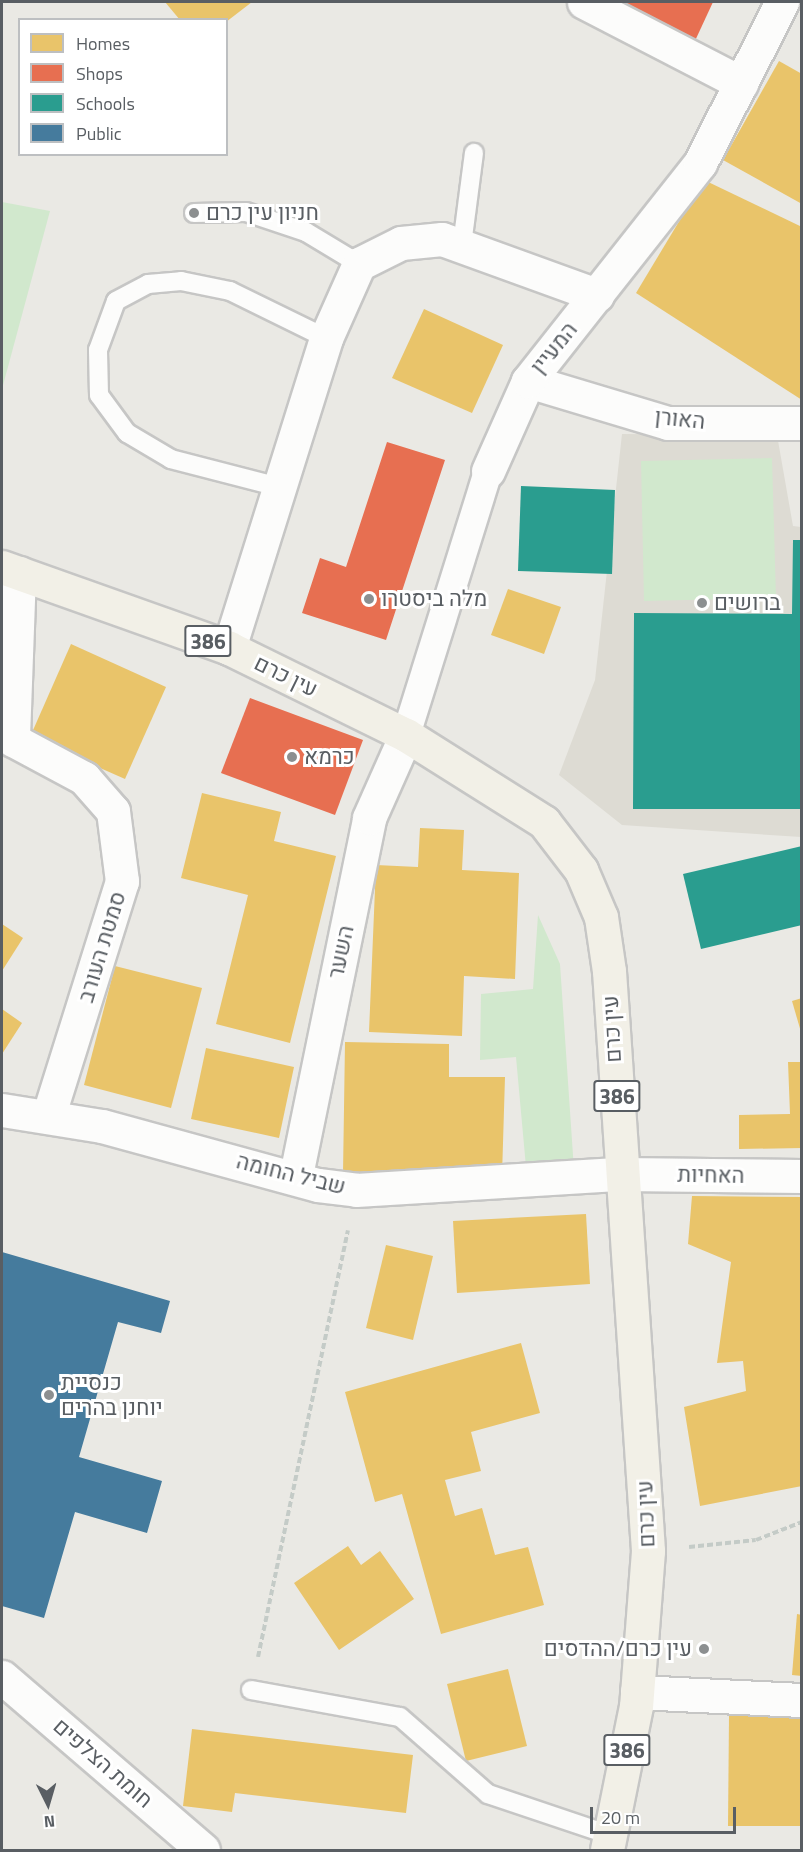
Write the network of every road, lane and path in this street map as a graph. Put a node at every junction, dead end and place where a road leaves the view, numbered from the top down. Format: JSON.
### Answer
{"nodes":[{"id":1,"x":584,"y":2,"type":"edge"},
{"id":2,"x":782,"y":2,"type":"edge"},
{"id":3,"x":741,"y":83,"type":"junction"},
{"id":4,"x":474,"y":153,"type":"dead end"},
{"id":5,"x":194,"y":213,"type":"dead end"},
{"id":6,"x":462,"y":245,"type":"junction"},
{"id":7,"x":359,"y":264,"type":"junction"},
{"id":8,"x":597,"y":295,"type":"junction"},
{"id":9,"x":326,"y":338,"type":"junction"},
{"id":10,"x":528,"y":381,"type":"junction"},
{"id":11,"x":801,"y":423,"type":"edge"},
{"id":12,"x":488,"y":471,"type":"joint"},
{"id":13,"x":279,"y":487,"type":"junction"},
{"id":14,"x":10,"y":570,"type":"edge"},
{"id":15,"x":229,"y":648,"type":"junction"},
{"id":16,"x":406,"y":735,"type":"junction"},
{"id":17,"x":7,"y":744,"type":"edge"},
{"id":18,"x":2,"y":1110,"type":"edge"},
{"id":19,"x":48,"y":1117,"type":"junction"},
{"id":20,"x":621,"y":1174,"type":"junction"},
{"id":21,"x":296,"y":1175,"type":"junction"},
{"id":22,"x":801,"y":1176,"type":"edge"},
{"id":23,"x":356,"y":1190,"type":"junction"},
{"id":24,"x":801,"y":1522,"type":"edge"},
{"id":25,"x":648,"y":1551,"type":"junction"},
{"id":26,"x":2,"y":1677,"type":"edge"},
{"id":27,"x":251,"y":1690,"type":"joint"},
{"id":28,"x":637,"y":1692,"type":"junction"},
{"id":29,"x":801,"y":1701,"type":"edge"},
{"id":30,"x":608,"y":1843,"type":"edge"},
{"id":31,"x":203,"y":1851,"type":"edge"}],
"edges":[{"from":1,"to":3,"type":"street"},
{"from":2,"to":3,"type":"street","name":"המעיין"},
{"from":3,"to":8,"type":"street","name":"המעיין"},
{"from":4,"to":6,"type":"lane"},
{"from":5,"to":7,"type":"lane"},
{"from":6,"to":7,"type":"street"},
{"from":6,"to":8,"type":"street"},
{"from":7,"to":9,"type":"street"},
{"from":8,"to":10,"type":"street","name":"המעיין"},
{"from":9,"to":13,"type":"street"},
{"from":9,"to":13,"type":"lane"},
{"from":10,"to":11,"type":"street","name":"האורן"},
{"from":10,"to":12,"type":"street","name":"המעיין"},
{"from":12,"to":16,"type":"street","name":"המעיין"},
{"from":13,"to":15,"type":"street"},
{"from":14,"to":15,"type":"main road","name":"עין כרם","number":"386"},
{"from":14,"to":17,"type":"street","name":"סמטת העורב"},
{"from":15,"to":16,"type":"main road","name":"עין כרם","number":"386"},
{"from":16,"to":20,"type":"main road","name":"עין כרם","number":"386"},
{"from":16,"to":21,"type":"street","name":"השער"},
{"from":17,"to":19,"type":"street","name":"סמטת העורב"},
{"from":18,"to":19,"type":"street","name":"שביל החומה"},
{"from":19,"to":21,"type":"street","name":"שביל החומה"},
{"from":20,"to":22,"type":"street","name":"האחיות"},
{"from":20,"to":23,"type":"street","name":"שביל החומה"},
{"from":20,"to":25,"type":"main road","name":"עין כרם","number":"386"},
{"from":21,"to":23,"type":"street","name":"שביל החומה"},
{"from":23,"to":27,"type":"path"},
{"from":24,"to":25,"type":"path"},
{"from":25,"to":28,"type":"main road","name":"עין כרם","number":"386"},
{"from":26,"to":31,"type":"street","name":"חומת הצלפים"},
{"from":27,"to":30,"type":"lane"},
{"from":28,"to":29,"type":"street"},
{"from":28,"to":30,"type":"main road","name":"עין כרם","number":"386"}]}
